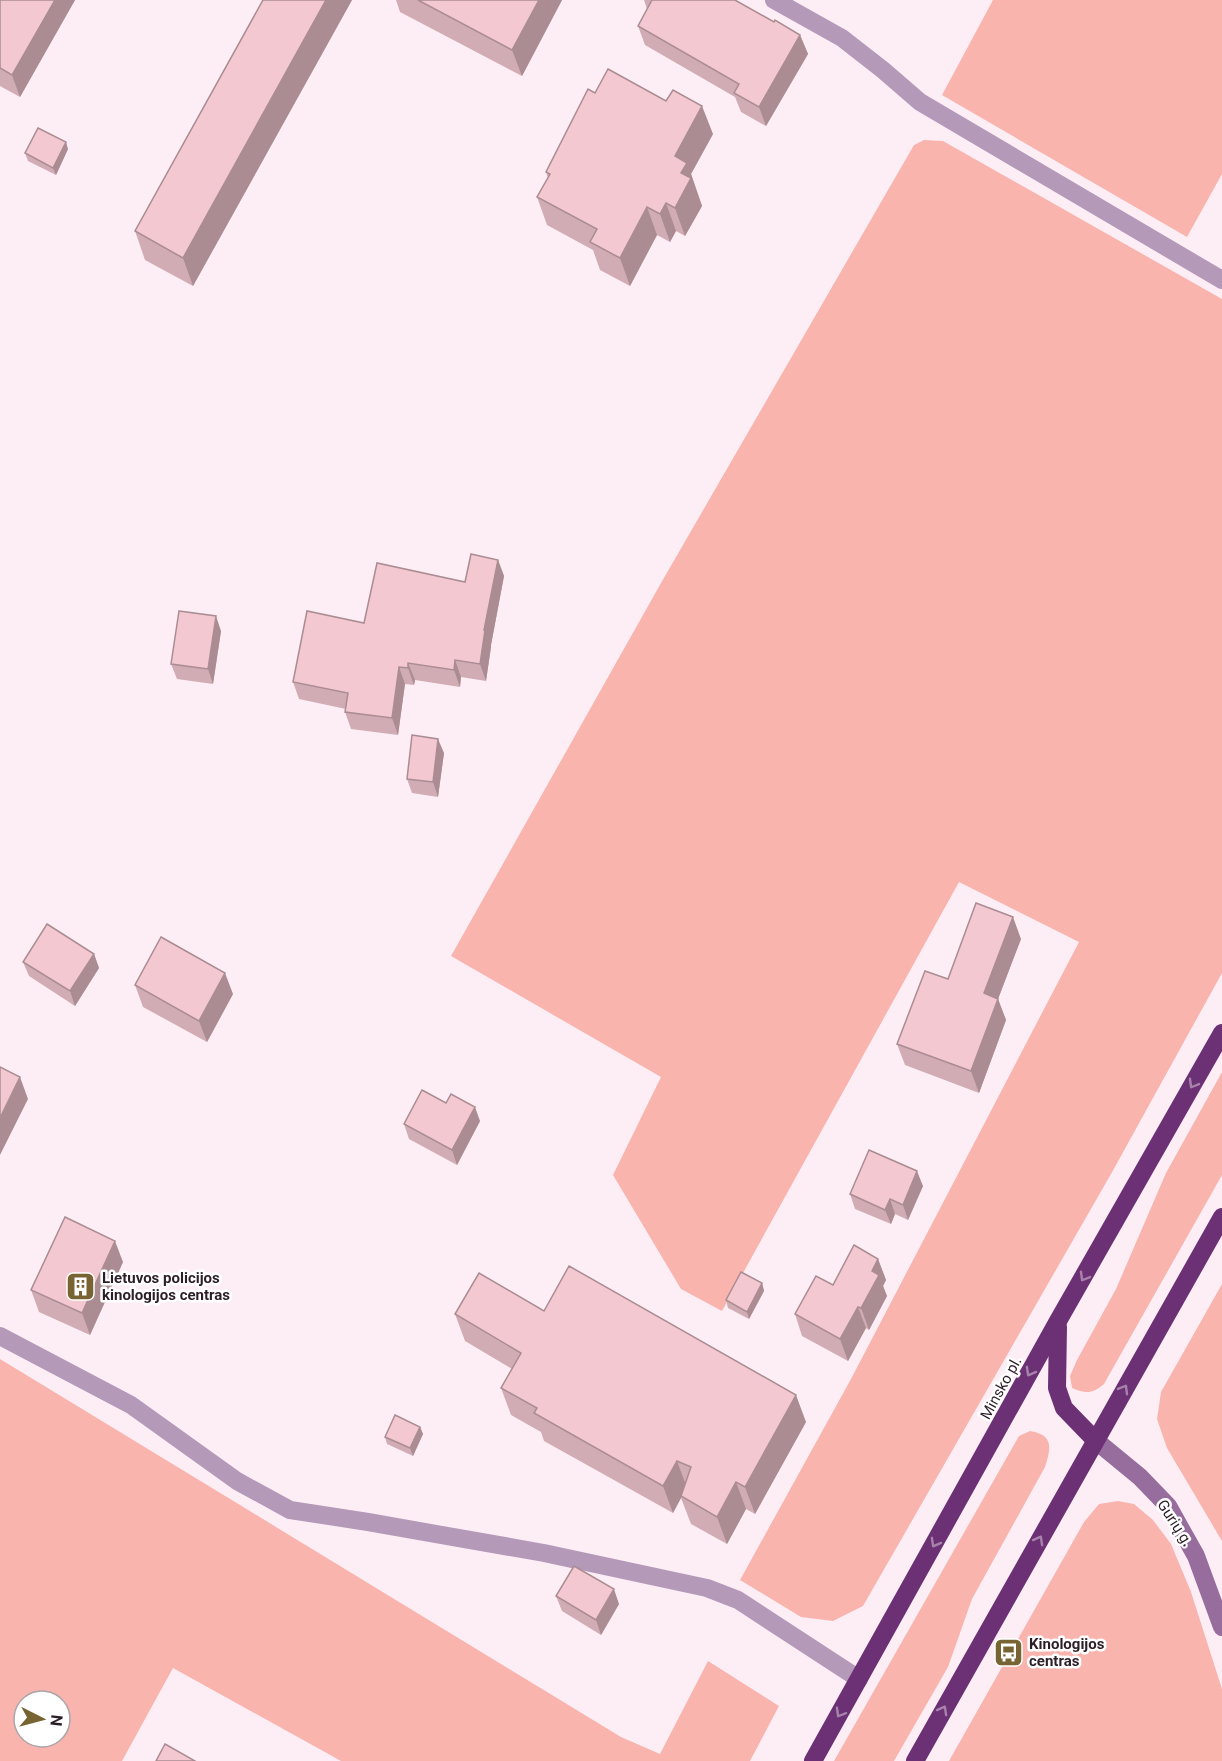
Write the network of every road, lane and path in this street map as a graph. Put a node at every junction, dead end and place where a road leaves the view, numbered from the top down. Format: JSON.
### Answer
{"nodes":[{"id":1,"x":774,"y":0,"type":"edge"},
{"id":2,"x":1222,"y":280,"type":"edge"},
{"id":3,"x":1222,"y":1033,"type":"edge"},
{"id":4,"x":1222,"y":1217,"type":"edge"},
{"id":5,"x":1058,"y":1321,"type":"junction"},
{"id":6,"x":0,"y":1336,"type":"edge"},
{"id":7,"x":1095,"y":1440,"type":"junction"},
{"id":8,"x":1222,"y":1627,"type":"edge"},
{"id":9,"x":859,"y":1679,"type":"junction"},
{"id":10,"x":813,"y":1761,"type":"edge"},
{"id":11,"x":915,"y":1761,"type":"edge"}],
"edges":[{"from":1,"to":2,"type":"street"},
{"from":3,"to":5,"type":"highway","name":"Minsko pl.","one_way":true},
{"from":7,"to":4,"type":"highway","one_way":true},
{"from":5,"to":7,"type":"highway"},
{"from":5,"to":9,"type":"highway","name":"Minsko pl.","one_way":true},
{"from":6,"to":9,"type":"street"},
{"from":7,"to":8,"type":"street","name":"Gurių g."},
{"from":11,"to":7,"type":"highway","one_way":true},
{"from":9,"to":10,"type":"highway","name":"Minsko pl.","one_way":true}]}
